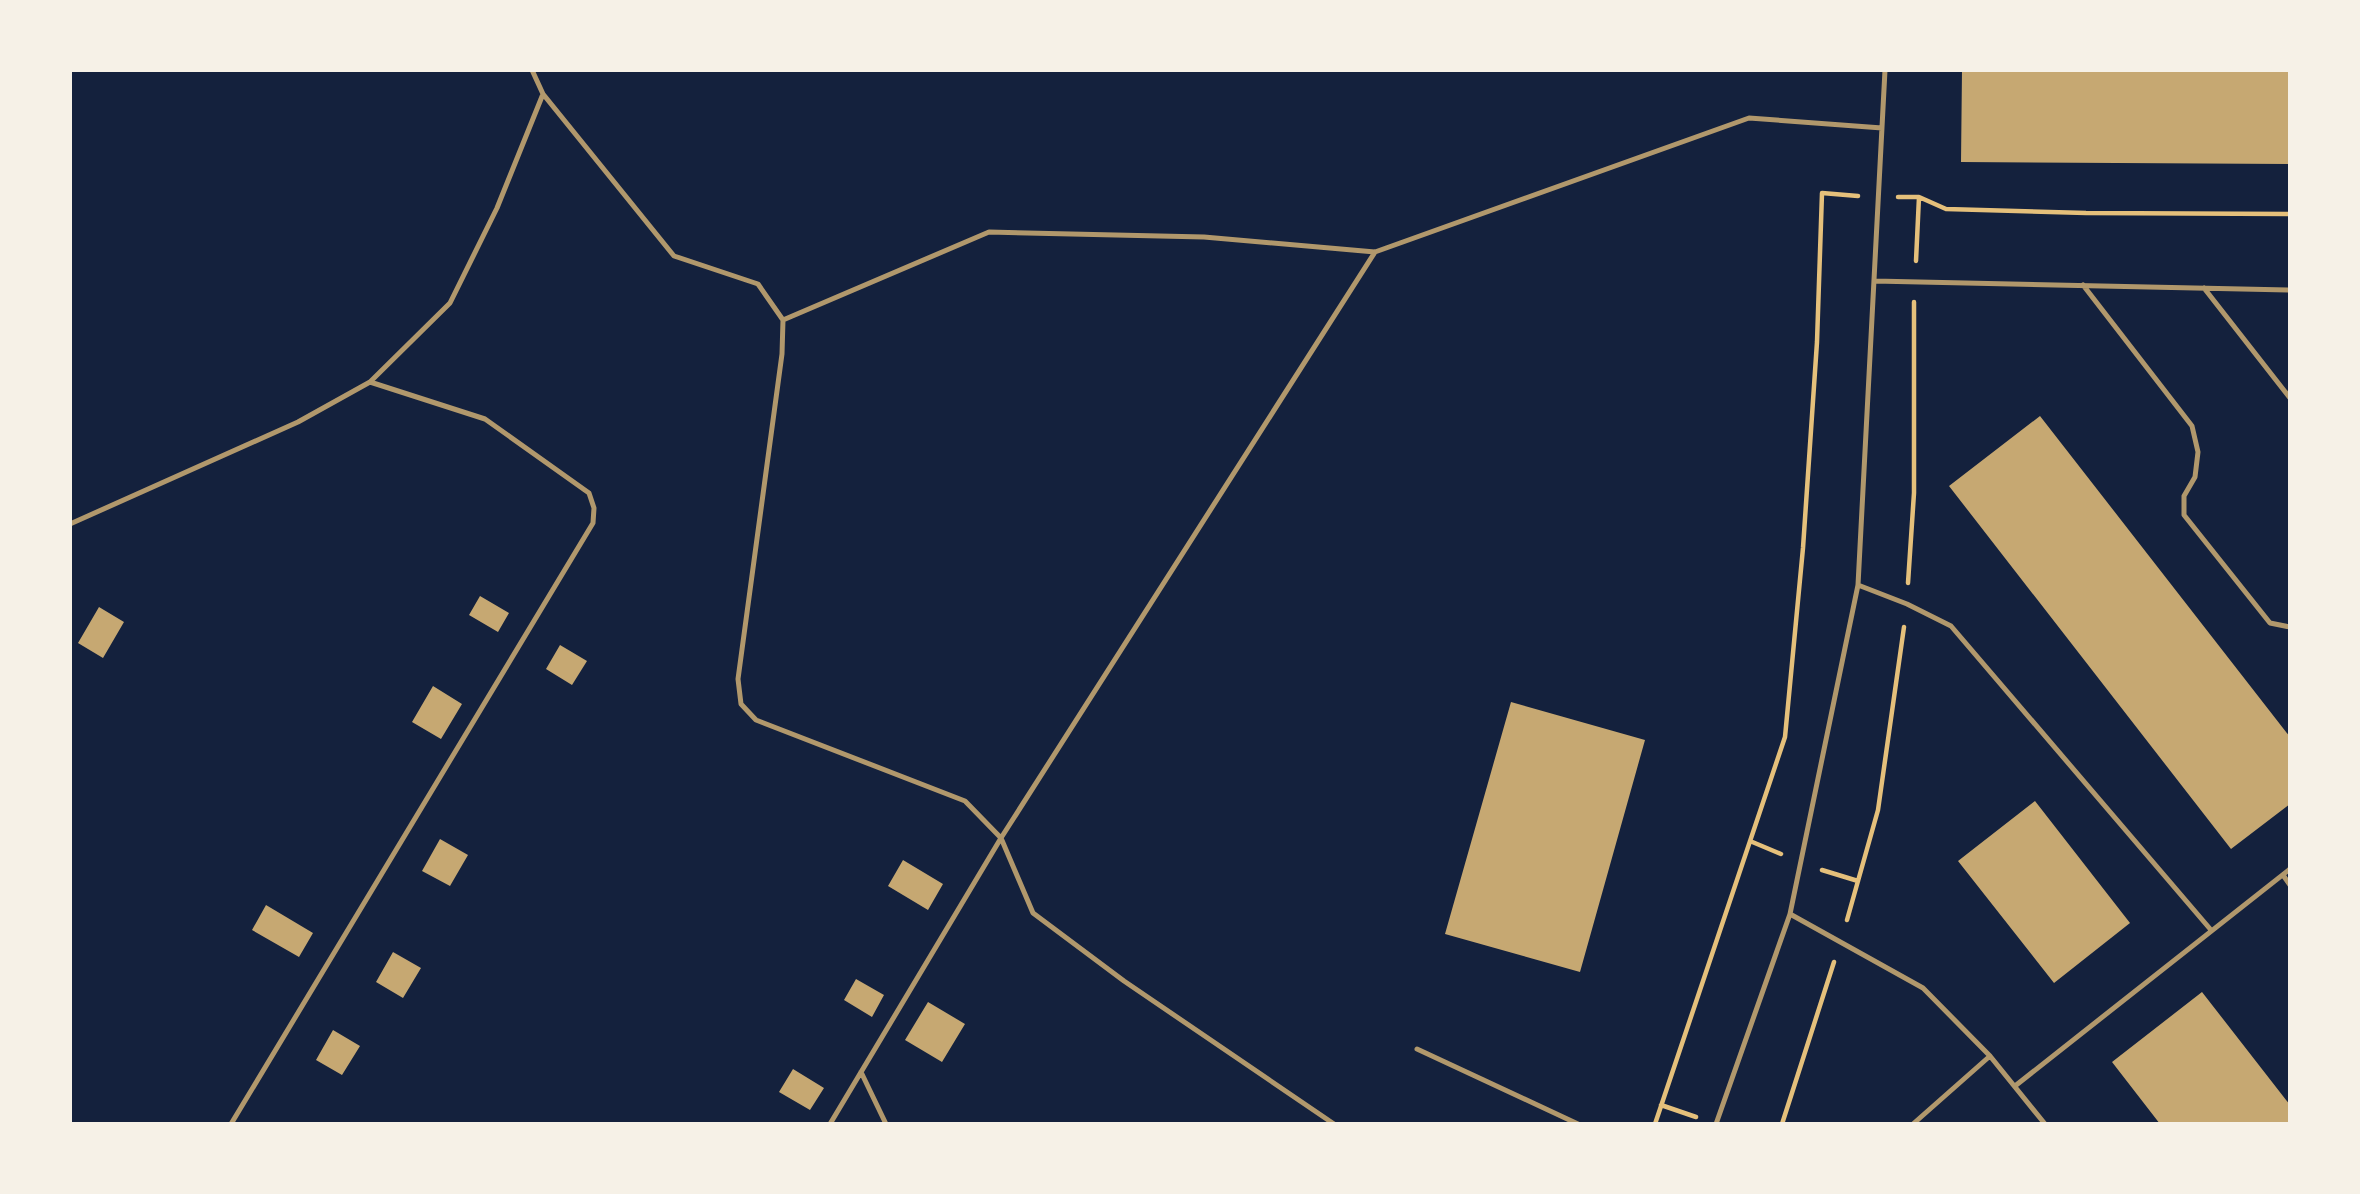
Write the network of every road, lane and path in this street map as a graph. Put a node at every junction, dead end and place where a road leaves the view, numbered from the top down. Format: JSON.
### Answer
{"nodes":[{"id":1,"x":532,"y":70,"type":"edge"},
{"id":2,"x":1885,"y":70,"type":"edge"},
{"id":3,"x":543,"y":94,"type":"junction"},
{"id":4,"x":1882,"y":128,"type":"junction"},
{"id":5,"x":1878,"y":197,"type":"junction"},
{"id":6,"x":1919,"y":197,"type":"junction"},
{"id":7,"x":2290,"y":214,"type":"edge"},
{"id":8,"x":1374,"y":252,"type":"junction"},
{"id":9,"x":1874,"y":281,"type":"junction"},
{"id":10,"x":1914,"y":282,"type":"junction"},
{"id":11,"x":2083,"y":285,"type":"junction"},
{"id":12,"x":2204,"y":288,"type":"junction"},
{"id":13,"x":2290,"y":290,"type":"edge"},
{"id":14,"x":783,"y":320,"type":"junction"},
{"id":15,"x":370,"y":382,"type":"junction"},
{"id":16,"x":2290,"y":398,"type":"edge"},
{"id":17,"x":70,"y":524,"type":"edge"},
{"id":18,"x":1858,"y":585,"type":"junction"},
{"id":19,"x":1907,"y":604,"type":"junction"},
{"id":20,"x":2290,"y":626,"type":"edge"},
{"id":21,"x":1001,"y":838,"type":"junction"},
{"id":22,"x":2290,"y":869,"type":"edge"},
{"id":23,"x":2283,"y":875,"type":"junction"},
{"id":24,"x":2290,"y":885,"type":"edge"},
{"id":25,"x":1790,"y":914,"type":"junction"},
{"id":26,"x":2211,"y":930,"type":"junction"},
{"id":27,"x":1841,"y":942,"type":"junction"},
{"id":28,"x":1417,"y":1049,"type":"dead end"},
{"id":29,"x":1990,"y":1056,"type":"junction"},
{"id":30,"x":861,"y":1072,"type":"junction"},
{"id":31,"x":2015,"y":1086,"type":"junction"},
{"id":32,"x":1661,"y":1105,"type":"junction"},
{"id":33,"x":231,"y":1124,"type":"edge"},
{"id":34,"x":830,"y":1124,"type":"edge"},
{"id":35,"x":886,"y":1124,"type":"edge"},
{"id":36,"x":1334,"y":1124,"type":"edge"},
{"id":37,"x":1578,"y":1124,"type":"edge"},
{"id":38,"x":1655,"y":1124,"type":"edge"},
{"id":39,"x":1716,"y":1124,"type":"edge"},
{"id":40,"x":1782,"y":1124,"type":"edge"},
{"id":41,"x":1913,"y":1124,"type":"edge"},
{"id":42,"x":2045,"y":1124,"type":"edge"}],
"edges":[{"from":1,"to":3,"type":"lane"},
{"from":2,"to":4,"type":"lane"},
{"from":3,"to":14,"type":"lane"},
{"from":3,"to":15,"type":"lane"},
{"from":4,"to":5,"type":"lane"},
{"from":4,"to":8,"type":"lane"},
{"from":5,"to":6,"type":"path"},
{"from":5,"to":9,"type":"lane"},
{"from":5,"to":32,"type":"path"},
{"from":6,"to":7,"type":"path"},
{"from":6,"to":10,"type":"path"},
{"from":8,"to":14,"type":"lane"},
{"from":8,"to":21,"type":"lane"},
{"from":9,"to":10,"type":"lane"},
{"from":9,"to":18,"type":"lane"},
{"from":10,"to":11,"type":"lane"},
{"from":10,"to":19,"type":"path"},
{"from":11,"to":12,"type":"lane"},
{"from":11,"to":20,"type":"lane"},
{"from":12,"to":13,"type":"lane"},
{"from":12,"to":16,"type":"lane"},
{"from":14,"to":21,"type":"lane"},
{"from":15,"to":17,"type":"lane"},
{"from":15,"to":33,"type":"lane"},
{"from":18,"to":19,"type":"lane"},
{"from":18,"to":25,"type":"lane"},
{"from":19,"to":26,"type":"lane"},
{"from":19,"to":27,"type":"path"},
{"from":21,"to":30,"type":"lane"},
{"from":21,"to":36,"type":"lane"},
{"from":22,"to":23,"type":"lane"},
{"from":23,"to":24,"type":"lane"},
{"from":23,"to":26,"type":"lane"},
{"from":25,"to":27,"type":"lane"},
{"from":25,"to":39,"type":"lane"},
{"from":26,"to":31,"type":"lane"},
{"from":27,"to":29,"type":"lane"},
{"from":27,"to":40,"type":"path"},
{"from":28,"to":37,"type":"lane"},
{"from":29,"to":31,"type":"lane"},
{"from":29,"to":41,"type":"lane"},
{"from":30,"to":34,"type":"lane"},
{"from":30,"to":35,"type":"lane"},
{"from":31,"to":42,"type":"lane"},
{"from":32,"to":38,"type":"path"},
{"from":32,"to":39,"type":"path"}]}
